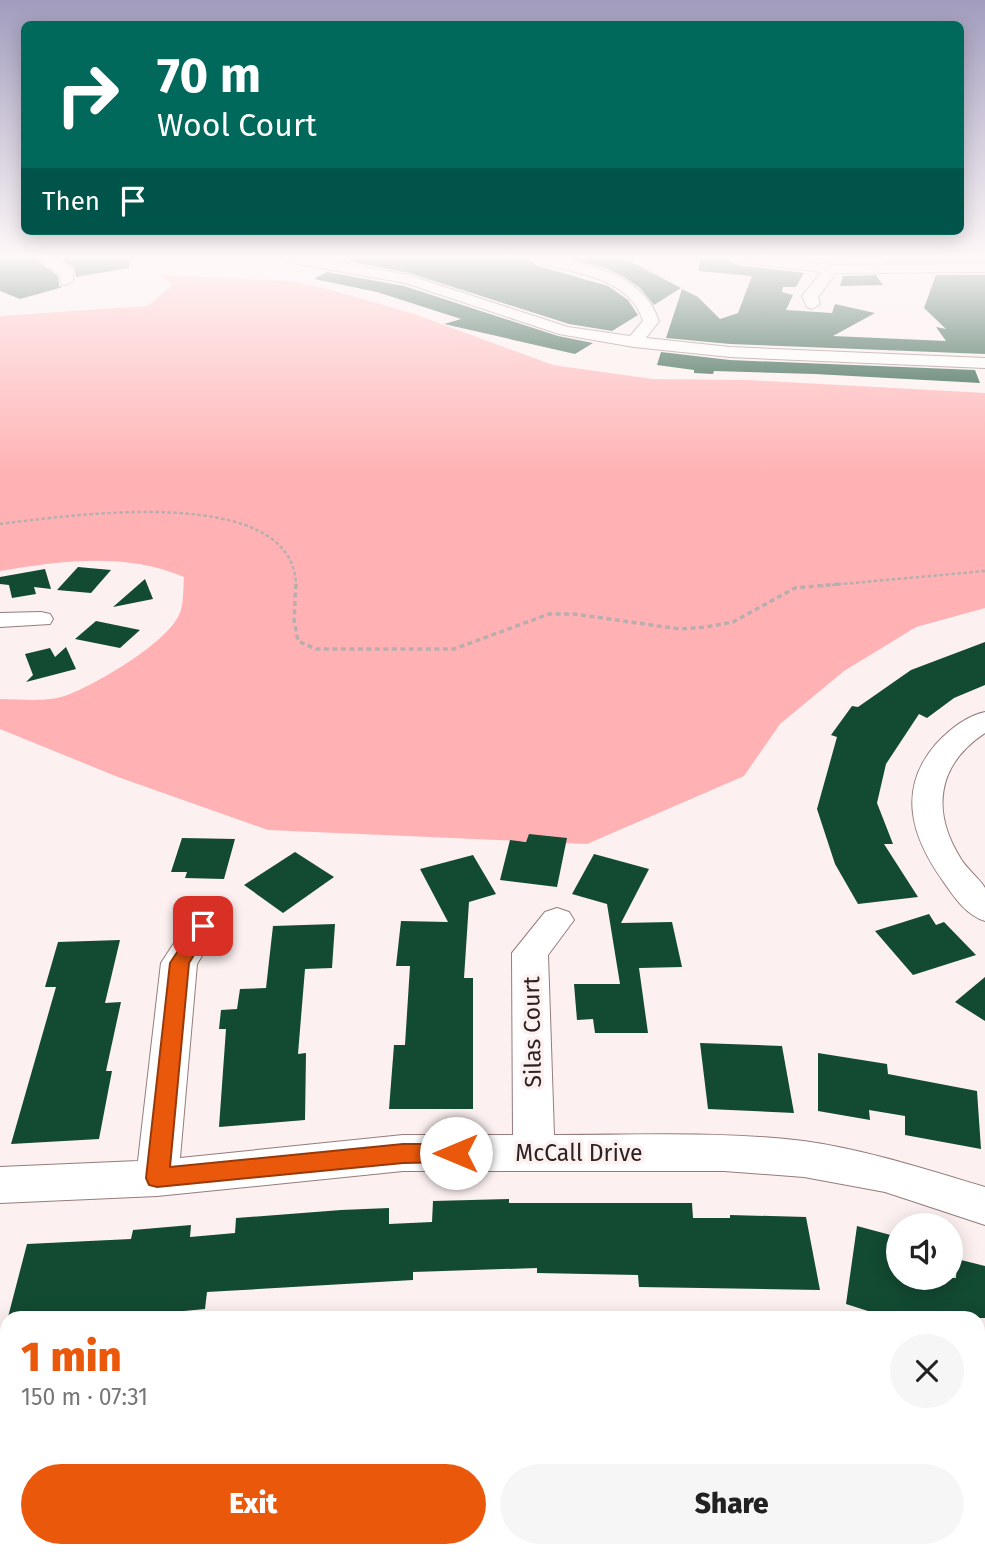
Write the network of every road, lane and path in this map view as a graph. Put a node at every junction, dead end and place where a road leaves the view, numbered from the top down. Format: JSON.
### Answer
{"nodes":[{"id":1,"x":564,"y":331,"type":"edge"},
{"id":2,"x":643,"y":331,"type":"edge"},
{"id":3,"x":634,"y":342,"type":"junction"},
{"id":4,"x":985,"y":363,"type":"edge"},
{"id":5,"x":0,"y":524,"type":"edge"},
{"id":6,"x":985,"y":571,"type":"edge"},
{"id":7,"x":41,"y":619,"type":"dead end"},
{"id":8,"x":0,"y":620,"type":"edge"},
{"id":9,"x":985,"y":720,"type":"edge"},
{"id":10,"x":985,"y":909,"type":"edge"},
{"id":11,"x":557,"y":920,"type":"dead end"},
{"id":12,"x":203,"y":926,"type":"dead end"},
{"id":13,"x":534,"y":1153,"type":"junction"},
{"id":14,"x":157,"y":1178,"type":"junction"},
{"id":15,"x":0,"y":1185,"type":"edge"},
{"id":16,"x":985,"y":1206,"type":"edge"}],
"edges":[{"from":1,"to":3,"type":"street"},
{"from":2,"to":3,"type":"street"},
{"from":3,"to":4,"type":"street"},
{"from":5,"to":6,"type":"path"},
{"from":7,"to":8,"type":"street"},
{"from":9,"to":10,"type":"street"},
{"from":11,"to":13,"type":"street","name":"Silas Court"},
{"from":12,"to":14,"type":"street"},
{"from":13,"to":14,"type":"street","name":"McCall Drive"},
{"from":13,"to":16,"type":"street","name":"McCall Drive"},
{"from":14,"to":15,"type":"street","name":"McCall Drive"}]}
